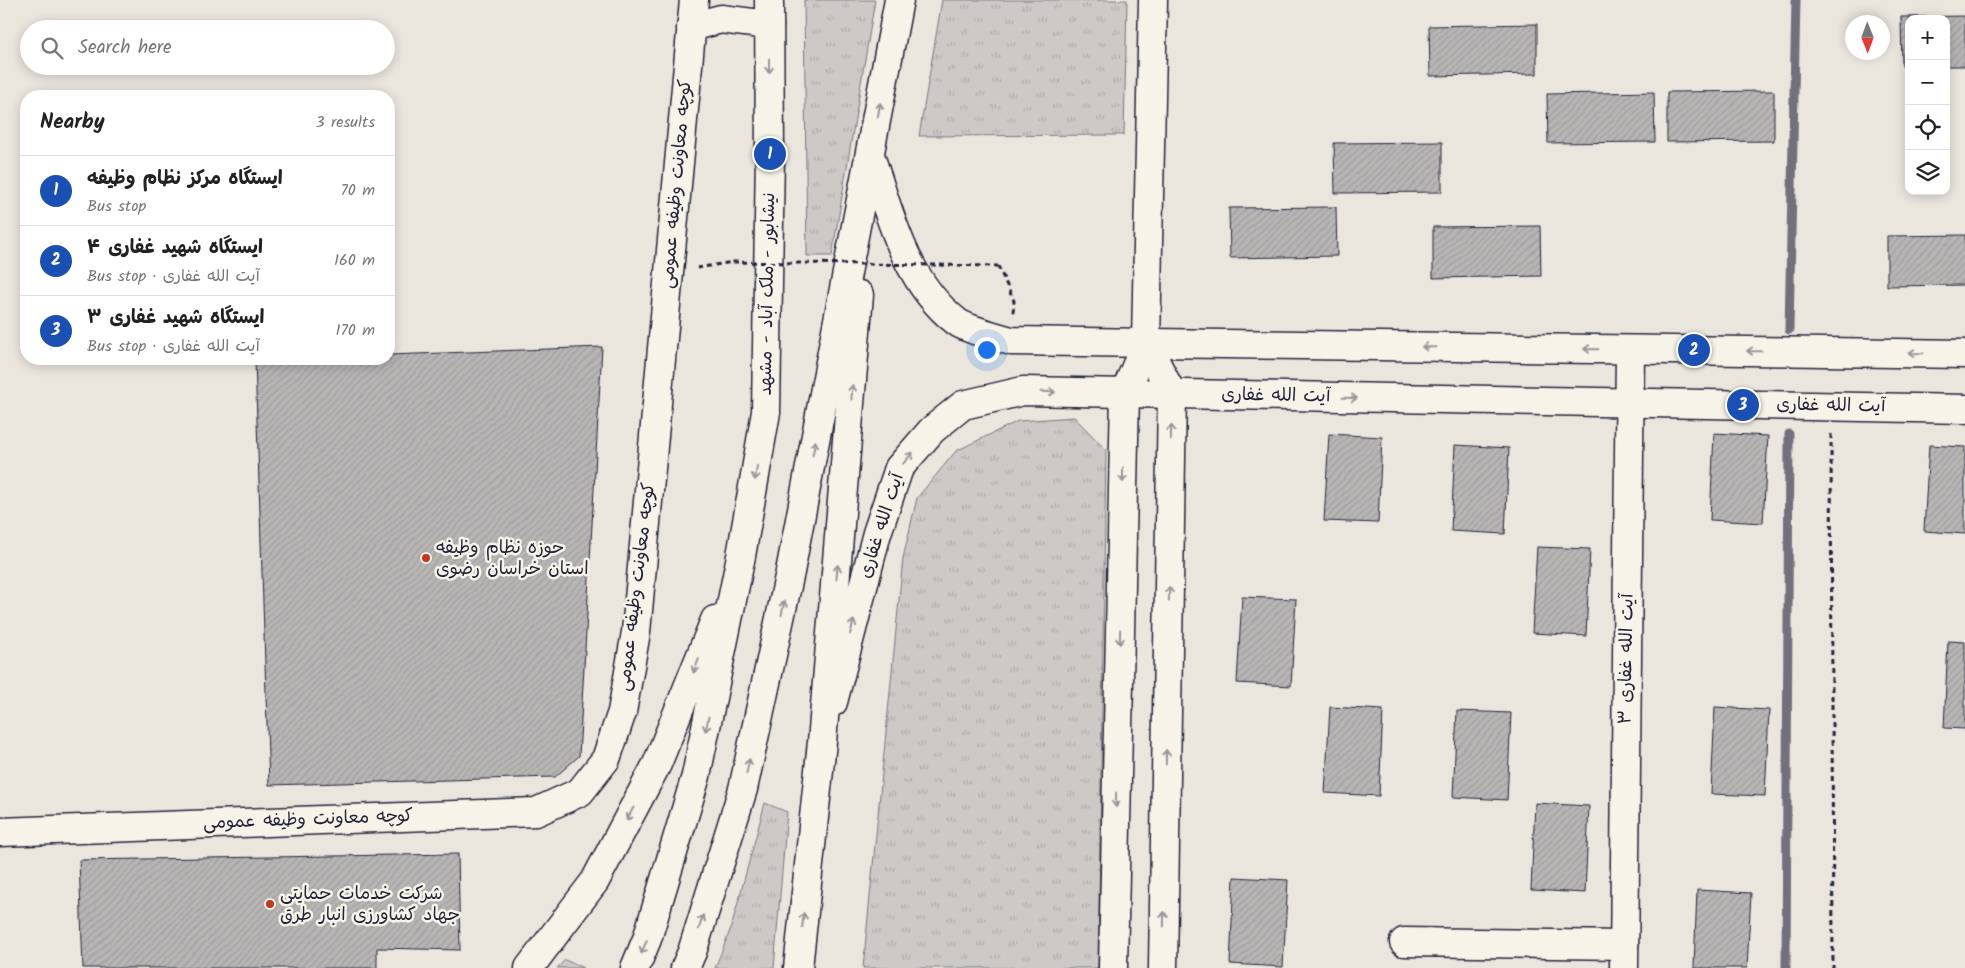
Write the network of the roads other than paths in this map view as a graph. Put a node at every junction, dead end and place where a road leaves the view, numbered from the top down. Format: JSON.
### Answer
{"nodes":[{"id":1,"x":694,"y":0,"type":"edge"},
{"id":2,"x":899,"y":0,"type":"edge"},
{"id":3,"x":1153,"y":0,"type":"edge"},
{"id":4,"x":769,"y":12,"type":"edge"},
{"id":5,"x":691,"y":27,"type":"junction"},
{"id":6,"x":870,"y":158,"type":"junction"},
{"id":7,"x":1146,"y":343,"type":"junction"},
{"id":8,"x":1630,"y":350,"type":"junction"},
{"id":9,"x":1965,"y":354,"type":"edge"},
{"id":10,"x":1125,"y":393,"type":"junction"},
{"id":11,"x":1172,"y":394,"type":"junction"},
{"id":12,"x":1629,"y":403,"type":"junction"},
{"id":13,"x":1965,"y":409,"type":"edge"},
{"id":14,"x":741,"y":556,"type":"junction"},
{"id":15,"x":822,"y":742,"type":"junction"},
{"id":16,"x":0,"y":832,"type":"edge"},
{"id":17,"x":1404,"y":942,"type":"dead end"},
{"id":18,"x":1624,"y":957,"type":"edge"},
{"id":19,"x":529,"y":968,"type":"edge"},
{"id":20,"x":635,"y":968,"type":"edge"},
{"id":21,"x":685,"y":968,"type":"edge"},
{"id":22,"x":798,"y":968,"type":"edge"},
{"id":23,"x":1113,"y":968,"type":"edge"},
{"id":24,"x":1163,"y":968,"type":"edge"}],
"edges":[{"from":1,"to":5,"type":"main road","name":"کوچه معاونت وظیفه عمومی"},
{"from":6,"to":2,"type":"main road","one_way":true},
{"from":3,"to":7,"type":"main road"},
{"from":4,"to":5,"type":"main road"},
{"from":4,"to":14,"type":"main road","name":"نیشابور - ملک آباد - مشهد","one_way":true},
{"from":5,"to":16,"type":"main road","name":"کوچه معاونت وظیفه عمومی"},
{"from":6,"to":7,"type":"main road"},
{"from":15,"to":6,"type":"main road","one_way":true},
{"from":21,"to":6,"type":"main road","one_way":true},
{"from":8,"to":7,"type":"main road","one_way":true},
{"from":7,"to":10,"type":"main road"},
{"from":7,"to":11,"type":"main road"},
{"from":9,"to":8,"type":"main road","one_way":true},
{"from":8,"to":12,"type":"main road","name":"آیت الله غفاری ۳"},
{"from":10,"to":11,"type":"main road","name":"آیت الله غفاری"},
{"from":15,"to":10,"type":"main road","name":"آیت الله غفاری","one_way":true},
{"from":10,"to":23,"type":"main road","one_way":true},
{"from":11,"to":12,"type":"main road","name":"آیت الله غفاری","one_way":true},
{"from":24,"to":11,"type":"main road","one_way":true},
{"from":12,"to":13,"type":"main road","name":"آیت الله غفاری"},
{"from":12,"to":18,"type":"main road","name":"آیت الله غفاری ۳"},
{"from":14,"to":19,"type":"main road","one_way":true},
{"from":14,"to":20,"type":"main road","one_way":true},
{"from":22,"to":15,"type":"main road","one_way":true},
{"from":17,"to":18,"type":"main road"}]}
